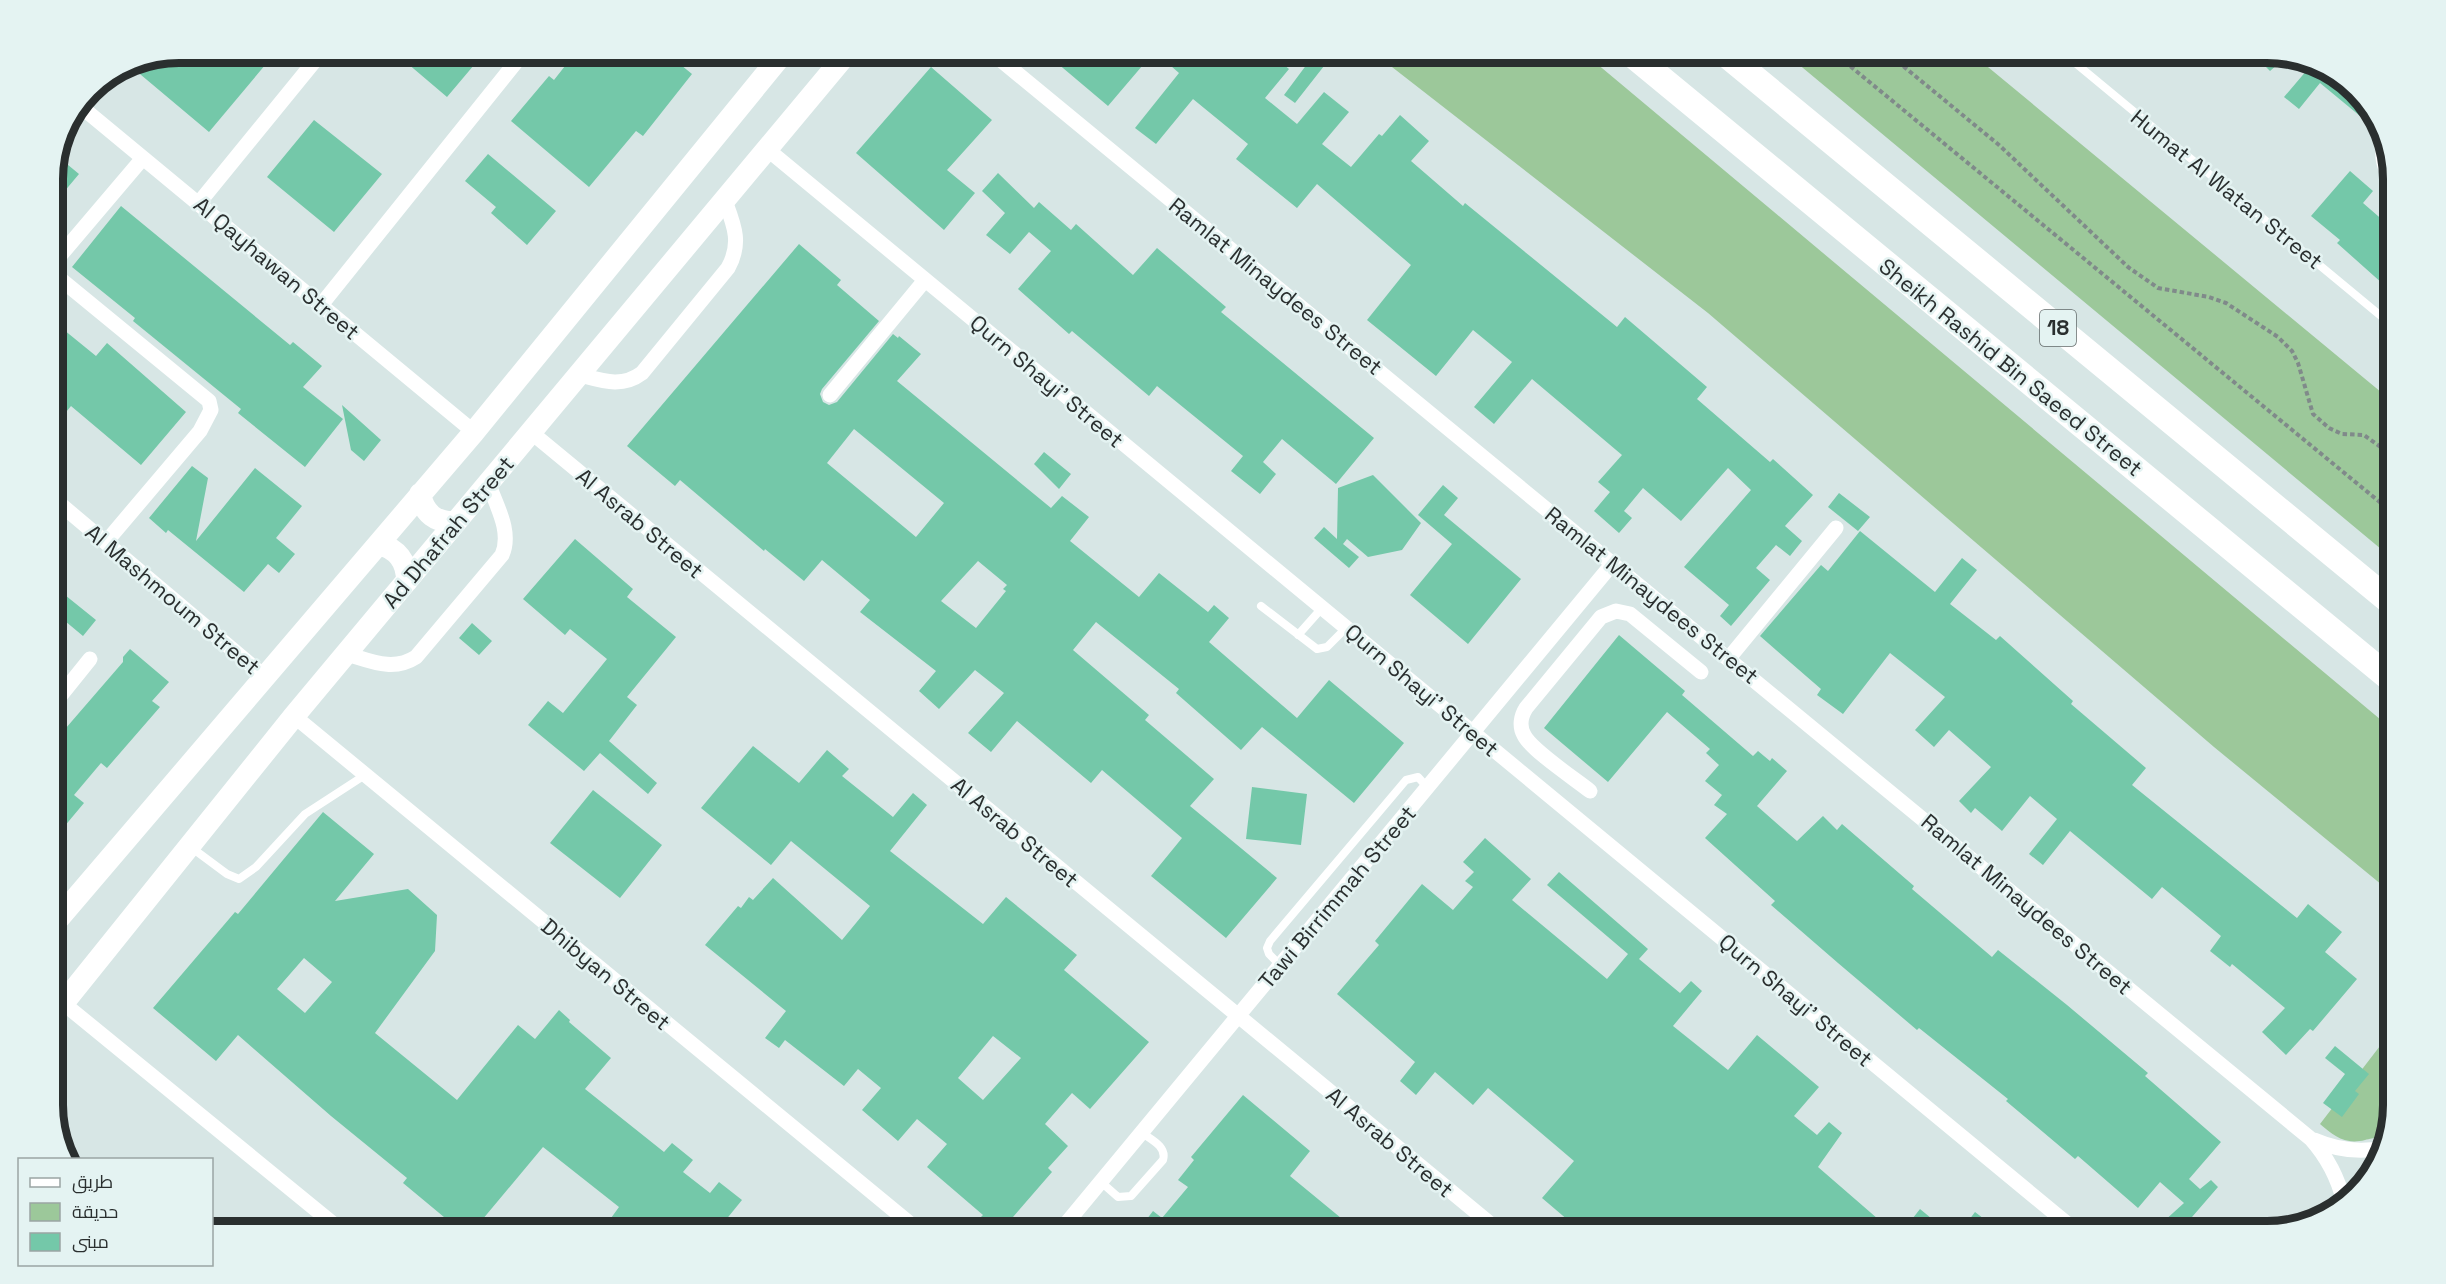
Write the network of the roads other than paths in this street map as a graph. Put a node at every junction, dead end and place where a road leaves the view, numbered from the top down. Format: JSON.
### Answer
{"nodes":[{"id":1,"x":313,"y":63,"type":"edge"},
{"id":2,"x":515,"y":63,"type":"edge"},
{"id":3,"x":775,"y":63,"type":"edge"},
{"id":4,"x":839,"y":63,"type":"edge"},
{"id":5,"x":1004,"y":63,"type":"edge"},
{"id":6,"x":1642,"y":63,"type":"edge"},
{"id":7,"x":1736,"y":63,"type":"edge"},
{"id":8,"x":2078,"y":63,"type":"edge"},
{"id":9,"x":86,"y":110,"type":"edge"},
{"id":10,"x":767,"y":149,"type":"junction"},
{"id":11,"x":2379,"y":150,"type":"edge"},
{"id":12,"x":143,"y":158,"type":"junction"},
{"id":13,"x":2383,"y":171,"type":"edge"},
{"id":14,"x":725,"y":201,"type":"junction"},
{"id":15,"x":198,"y":204,"type":"junction"},
{"id":16,"x":63,"y":252,"type":"edge"},
{"id":17,"x":925,"y":280,"type":"junction"},
{"id":18,"x":63,"y":281,"type":"edge"},
{"id":19,"x":321,"y":305,"type":"junction"},
{"id":20,"x":2383,"y":318,"type":"edge"},
{"id":21,"x":580,"y":375,"type":"junction"},
{"id":22,"x":830,"y":395,"type":"dead end"},
{"id":23,"x":474,"y":432,"type":"junction"},
{"id":24,"x":531,"y":434,"type":"junction"},
{"id":25,"x":489,"y":484,"type":"junction"},
{"id":26,"x":420,"y":494,"type":"junction"},
{"id":27,"x":63,"y":506,"type":"edge"},
{"id":28,"x":456,"y":522,"type":"junction"},
{"id":29,"x":1836,"y":528,"type":"dead end"},
{"id":30,"x":106,"y":542,"type":"junction"},
{"id":31,"x":379,"y":544,"type":"junction"},
{"id":32,"x":1613,"y":563,"type":"junction"},
{"id":33,"x":407,"y":581,"type":"junction"},
{"id":34,"x":2383,"y":596,"type":"edge"},
{"id":35,"x":1262,"y":606,"type":"dead end"},
{"id":36,"x":1322,"y":608,"type":"junction"},
{"id":37,"x":1346,"y":628,"type":"junction"},
{"id":38,"x":1298,"y":635,"type":"junction"},
{"id":39,"x":1545,"y":646,"type":"junction"},
{"id":40,"x":347,"y":654,"type":"junction"},
{"id":41,"x":1729,"y":658,"type":"junction"},
{"id":42,"x":90,"y":659,"type":"dead end"},
{"id":43,"x":1565,"y":662,"type":"junction"},
{"id":44,"x":1701,"y":672,"type":"dead end"},
{"id":45,"x":2383,"y":673,"type":"edge"},
{"id":46,"x":265,"y":676,"type":"junction"},
{"id":47,"x":63,"y":693,"type":"edge"},
{"id":48,"x":294,"y":716,"type":"junction"},
{"id":49,"x":1473,"y":733,"type":"junction"},
{"id":50,"x":365,"y":775,"type":"junction"},
{"id":51,"x":1428,"y":788,"type":"junction"},
{"id":52,"x":1590,"y":791,"type":"dead end"},
{"id":53,"x":189,"y":846,"type":"junction"},
{"id":54,"x":63,"y":914,"type":"edge"},
{"id":55,"x":1281,"y":966,"type":"junction"},
{"id":56,"x":63,"y":1003,"type":"edge"},
{"id":57,"x":63,"y":1013,"type":"edge"},
{"id":58,"x":1238,"y":1016,"type":"junction"},
{"id":59,"x":1142,"y":1133,"type":"junction"},
{"id":60,"x":2311,"y":1139,"type":"junction"},
{"id":61,"x":2374,"y":1150,"type":"edge"},
{"id":62,"x":1101,"y":1182,"type":"junction"},
{"id":63,"x":2341,"y":1194,"type":"edge"},
{"id":64,"x":328,"y":1221,"type":"edge"},
{"id":65,"x":906,"y":1221,"type":"edge"},
{"id":66,"x":1069,"y":1221,"type":"edge"},
{"id":67,"x":1486,"y":1221,"type":"edge"},
{"id":68,"x":2063,"y":1221,"type":"edge"}],
"edges":[{"from":1,"to":15,"type":"street"},
{"from":2,"to":19,"type":"street"},
{"from":3,"to":23,"type":"main road","name":"Ad Dhafrah Street"},
{"from":4,"to":10,"type":"main road","name":"Ad Dhafrah Street"},
{"from":5,"to":32,"type":"street","name":"Ramlat Minaydees Street"},
{"from":6,"to":45,"type":"main road","name":"Sheikh Rashid Bin Saeed Street"},
{"from":7,"to":34,"type":"main road","number":"18"},
{"from":8,"to":20,"type":"lane","name":"Humat Al Watan Street"},
{"from":9,"to":12,"type":"street","name":"Al Qayhawan Street"},
{"from":10,"to":14,"type":"main road","name":"Ad Dhafrah Street"},
{"from":10,"to":17,"type":"street","name":"Qurn Shayi' Street"},
{"from":11,"to":13,"type":"lane"},
{"from":12,"to":15,"type":"street","name":"Al Qayhawan Street"},
{"from":12,"to":16,"type":"street"},
{"from":14,"to":21,"type":"main road","name":"Ad Dhafrah Street"},
{"from":14,"to":21,"type":"street"},
{"from":15,"to":19,"type":"street","name":"Al Qayhawan Street"},
{"from":17,"to":22,"type":"street"},
{"from":17,"to":36,"type":"street","name":"Qurn Shayi' Street"},
{"from":18,"to":30,"type":"street"},
{"from":19,"to":23,"type":"street","name":"Al Qayhawan Street"},
{"from":21,"to":24,"type":"main road","name":"Ad Dhafrah Street"},
{"from":23,"to":26,"type":"main road","name":"Ad Dhafrah Street"},
{"from":24,"to":25,"type":"main road","name":"Ad Dhafrah Street"},
{"from":24,"to":58,"type":"street","name":"Al Asrab Street"},
{"from":25,"to":28,"type":"main road","name":"Ad Dhafrah Street"},
{"from":25,"to":40,"type":"street"},
{"from":26,"to":28,"type":"main road"},
{"from":26,"to":31,"type":"main road","name":"Ad Dhafrah Street"},
{"from":27,"to":30,"type":"street","name":"Al Mashmoum Street"},
{"from":28,"to":33,"type":"main road","name":"Ad Dhafrah Street"},
{"from":29,"to":41,"type":"street"},
{"from":30,"to":46,"type":"street","name":"Al Mashmoum Street"},
{"from":31,"to":33,"type":"main road"},
{"from":31,"to":46,"type":"main road","name":"Ad Dhafrah Street"},
{"from":32,"to":39,"type":"street","name":"Tawi Birrimmah Street"},
{"from":32,"to":41,"type":"street","name":"Ramlat Minaydees Street"},
{"from":33,"to":40,"type":"main road","name":"Ad Dhafrah Street"},
{"from":35,"to":38,"type":"lane"},
{"from":36,"to":37,"type":"street","name":"Qurn Shayi' Street"},
{"from":36,"to":38,"type":"lane"},
{"from":37,"to":38,"type":"lane"},
{"from":37,"to":49,"type":"street","name":"Qurn Shayi' Street"},
{"from":39,"to":43,"type":"street"},
{"from":39,"to":49,"type":"street","name":"Tawi Birrimmah Street"},
{"from":40,"to":48,"type":"main road","name":"Ad Dhafrah Street"},
{"from":41,"to":60,"type":"street","name":"Ramlat Minaydees Street"},
{"from":42,"to":47,"type":"street"},
{"from":43,"to":44,"type":"street"},
{"from":43,"to":52,"type":"street"},
{"from":46,"to":54,"type":"main road","name":"Ad Dhafrah Street"},
{"from":48,"to":50,"type":"street","name":"Dhibyan Street"},
{"from":48,"to":53,"type":"main road","name":"Ad Dhafrah Street"},
{"from":49,"to":51,"type":"street","name":"Tawi Birrimmah Street"},
{"from":49,"to":68,"type":"street","name":"Qurn Shayi' Street"},
{"from":50,"to":53,"type":"lane"},
{"from":50,"to":65,"type":"street","name":"Dhibyan Street"},
{"from":51,"to":55,"type":"street","name":"Tawi Birrimmah Street"},
{"from":51,"to":55,"type":"lane"},
{"from":53,"to":56,"type":"main road","name":"Ad Dhafrah Street"},
{"from":55,"to":58,"type":"street","name":"Tawi Birrimmah Street"},
{"from":57,"to":64,"type":"street"},
{"from":58,"to":59,"type":"street","name":"Tawi Birrimmah Street"},
{"from":58,"to":67,"type":"street","name":"Al Asrab Street"},
{"from":59,"to":62,"type":"street","name":"Tawi Birrimmah Street"},
{"from":59,"to":62,"type":"lane"},
{"from":60,"to":61,"type":"street","name":"Ramlat Minaydees Street"},
{"from":60,"to":63,"type":"street","name":"Ramlat Minaydees Street"},
{"from":62,"to":66,"type":"street","name":"Tawi Birrimmah Street"}]}
